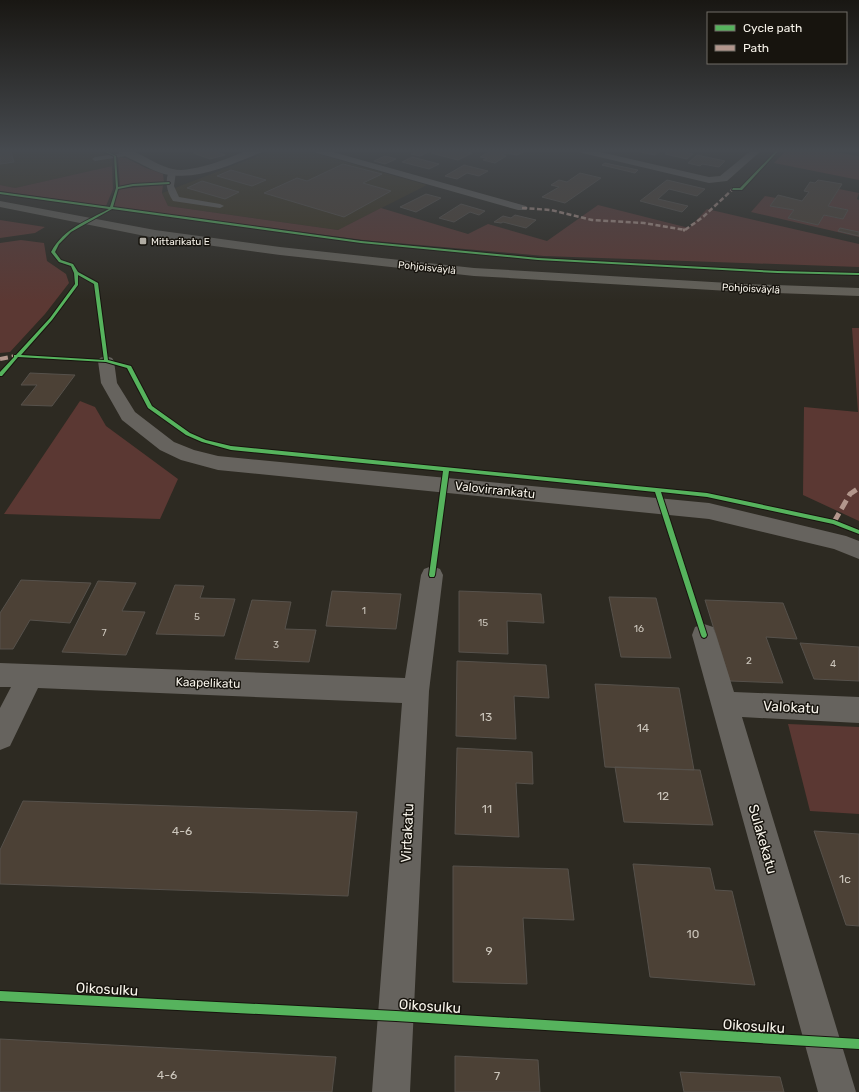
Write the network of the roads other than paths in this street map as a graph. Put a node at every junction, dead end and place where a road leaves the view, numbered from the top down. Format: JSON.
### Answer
{"nodes":[{"id":1,"x":182,"y":200,"type":"edge"},
{"id":2,"x":494,"y":200,"type":"edge"},
{"id":3,"x":0,"y":204,"type":"edge"},
{"id":4,"x":220,"y":206,"type":"dead end"},
{"id":5,"x":522,"y":208,"type":"dead end"},
{"id":6,"x":859,"y":292,"type":"edge"},
{"id":7,"x":106,"y":361,"type":"dead end"},
{"id":8,"x":859,"y":550,"type":"edge"},
{"id":9,"x":432,"y":575,"type":"dead end"},
{"id":10,"x":704,"y":635,"type":"dead end"},
{"id":11,"x":0,"y":675,"type":"edge"},
{"id":12,"x":31,"y":676,"type":"junction"},
{"id":13,"x":416,"y":691,"type":"junction"},
{"id":14,"x":724,"y":704,"type":"junction"},
{"id":15,"x":859,"y":710,"type":"edge"},
{"id":16,"x":0,"y":736,"type":"edge"},
{"id":17,"x":391,"y":1092,"type":"edge"},
{"id":18,"x":836,"y":1092,"type":"edge"}],
"edges":[{"from":1,"to":4,"type":"lane"},
{"from":2,"to":5,"type":"street"},
{"from":3,"to":6,"type":"main road","name":"Pohjoisväylä"},
{"from":7,"to":8,"type":"street","name":"Valovirrankatu"},
{"from":9,"to":13,"type":"street","name":"Virtakatu"},
{"from":10,"to":14,"type":"street","name":"Sulakekatu"},
{"from":11,"to":12,"type":"street","name":"Kaapelikatu"},
{"from":12,"to":13,"type":"street","name":"Kaapelikatu"},
{"from":12,"to":16,"type":"street"},
{"from":13,"to":17,"type":"street","name":"Virtakatu"},
{"from":14,"to":15,"type":"street","name":"Valokatu"},
{"from":14,"to":18,"type":"street","name":"Sulakekatu"}]}
